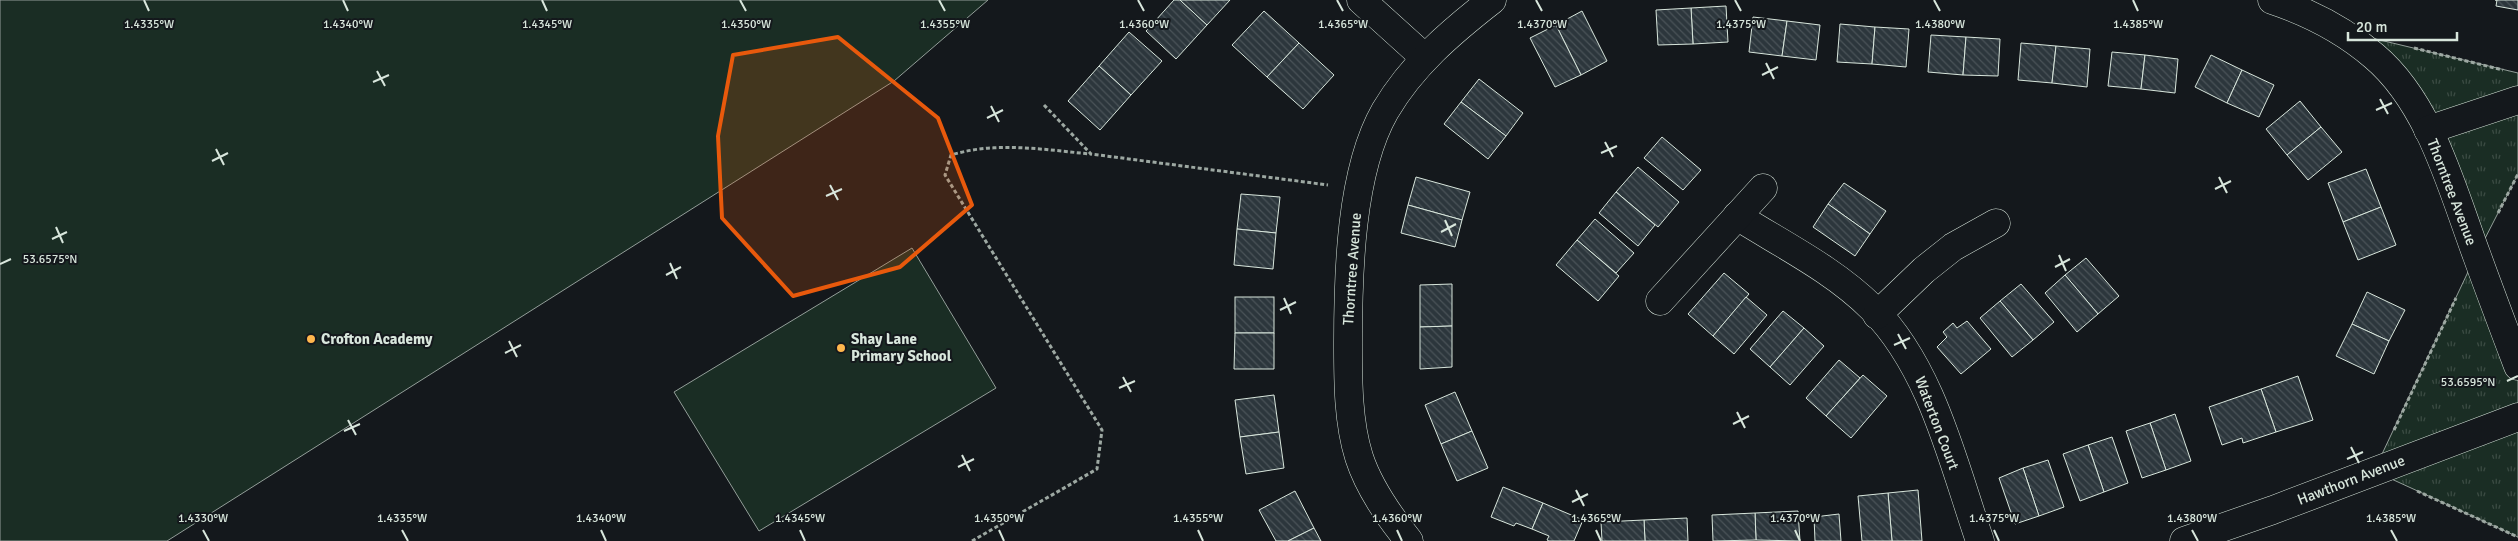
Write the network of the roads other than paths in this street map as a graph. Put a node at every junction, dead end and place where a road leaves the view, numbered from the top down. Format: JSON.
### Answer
{"nodes":[{"id":1,"x":1361,"y":0,"type":"edge"},
{"id":2,"x":1492,"y":0,"type":"edge"},
{"id":3,"x":2272,"y":0,"type":"edge"},
{"id":4,"x":1424,"y":57,"type":"junction"},
{"id":5,"x":2518,"y":100,"type":"edge"},
{"id":6,"x":2428,"y":130,"type":"junction"},
{"id":7,"x":1763,"y":188,"type":"dead end"},
{"id":8,"x":1738,"y":216,"type":"junction"},
{"id":9,"x":1996,"y":223,"type":"dead end"},
{"id":10,"x":1660,"y":301,"type":"dead end"},
{"id":11,"x":1877,"y":315,"type":"junction"},
{"id":12,"x":2518,"y":366,"type":"edge"},
{"id":13,"x":2518,"y":417,"type":"edge"},
{"id":14,"x":1409,"y":541,"type":"edge"},
{"id":15,"x":1980,"y":541,"type":"edge"},
{"id":16,"x":2184,"y":541,"type":"edge"}],
"edges":[{"from":1,"to":4,"type":"street"},
{"from":2,"to":4,"type":"street","name":"Thorntree Avenue"},
{"from":3,"to":6,"type":"street","name":"Thorntree Avenue"},
{"from":4,"to":14,"type":"street","name":"Thorntree Avenue"},
{"from":5,"to":6,"type":"street"},
{"from":6,"to":12,"type":"street","name":"Thorntree Avenue"},
{"from":7,"to":8,"type":"street"},
{"from":8,"to":10,"type":"street"},
{"from":8,"to":11,"type":"street","name":"Waterton Court"},
{"from":9,"to":11,"type":"street"},
{"from":11,"to":15,"type":"street","name":"Waterton Court"},
{"from":13,"to":16,"type":"street","name":"Hawthorn Avenue"}]}
